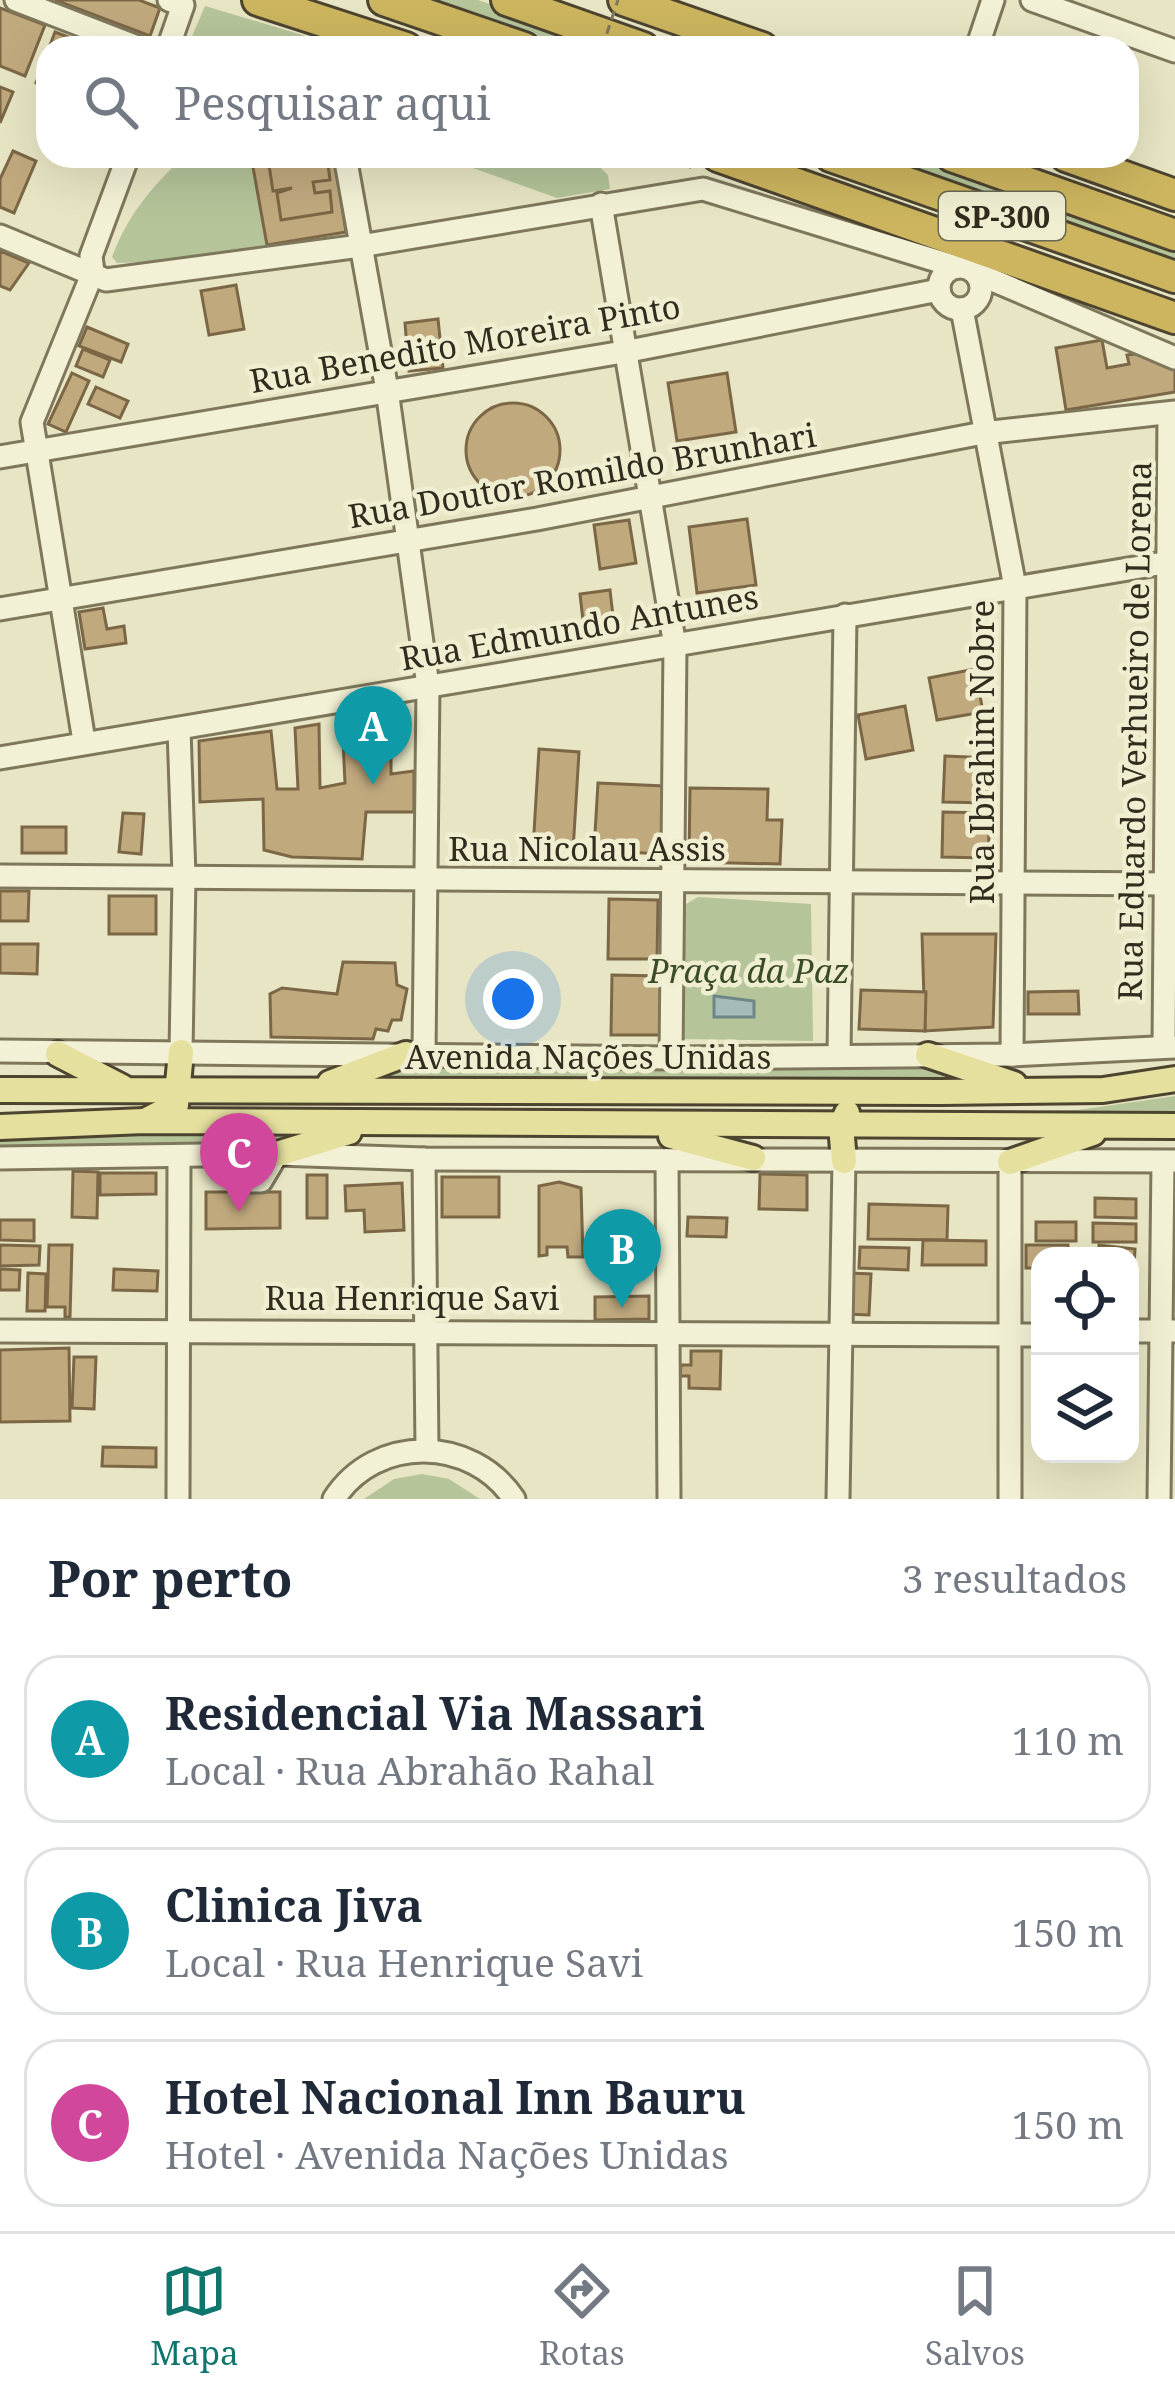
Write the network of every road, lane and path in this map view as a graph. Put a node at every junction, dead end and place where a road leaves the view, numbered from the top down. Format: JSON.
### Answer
{"nodes":[{"id":1,"x":16,"y":0,"type":"edge"},
{"id":2,"x":384,"y":0,"type":"edge"},
{"id":3,"x":507,"y":0,"type":"edge"},
{"id":4,"x":621,"y":0,"type":"edge"},
{"id":5,"x":993,"y":0,"type":"edge"},
{"id":6,"x":1032,"y":0,"type":"edge"},
{"id":7,"x":176,"y":2,"type":"edge"},
{"id":8,"x":269,"y":3,"type":"edge"},
{"id":9,"x":671,"y":7,"type":"edge"},
{"id":10,"x":109,"y":36,"type":"edge"},
{"id":11,"x":170,"y":36,"type":"edge"},
{"id":12,"x":369,"y":36,"type":"edge"},
{"id":13,"x":489,"y":36,"type":"edge"},
{"id":14,"x":607,"y":36,"type":"edge"},
{"id":15,"x":610,"y":36,"type":"edge"},
{"id":16,"x":735,"y":36,"type":"edge"},
{"id":17,"x":981,"y":36,"type":"edge"},
{"id":18,"x":1133,"y":36,"type":"edge"},
{"id":19,"x":1139,"y":38,"type":"edge"},
{"id":20,"x":1175,"y":51,"type":"edge"},
{"id":21,"x":124,"y":168,"type":"edge"},
{"id":22,"x":347,"y":168,"type":"edge"},
{"id":23,"x":752,"y":168,"type":"edge"},
{"id":24,"x":865,"y":168,"type":"edge"},
{"id":25,"x":986,"y":168,"type":"edge"},
{"id":26,"x":1100,"y":168,"type":"edge"},
{"id":27,"x":1175,"y":195,"type":"edge"},
{"id":28,"x":602,"y":204,"type":"junction"},
{"id":29,"x":1175,"y":235,"type":"edge"},
{"id":30,"x":0,"y":236,"type":"edge"},
{"id":31,"x":360,"y":246,"type":"junction"},
{"id":32,"x":93,"y":272,"type":"junction"},
{"id":33,"x":1175,"y":277,"type":"edge"},
{"id":34,"x":959,"y":281,"type":"junction"},
{"id":35,"x":1175,"y":318,"type":"edge"},
{"id":36,"x":629,"y":351,"type":"junction"},
{"id":37,"x":1175,"y":358,"type":"edge"},
{"id":38,"x":387,"y":390,"type":"junction"},
{"id":39,"x":1172,"y":413,"type":"edge"},
{"id":40,"x":983,"y":433,"type":"junction"},
{"id":41,"x":39,"y":448,"type":"junction"},
{"id":42,"x":0,"y":457,"type":"edge"},
{"id":43,"x":654,"y":498,"type":"junction"},
{"id":44,"x":408,"y":541,"type":"junction"},
{"id":45,"x":1170,"y":562,"type":"junction"},
{"id":46,"x":1015,"y":587,"type":"junction"},
{"id":47,"x":63,"y":600,"type":"junction"},
{"id":48,"x":0,"y":609,"type":"edge"},
{"id":49,"x":844,"y":615,"type":"junction"},
{"id":50,"x":675,"y":646,"type":"junction"},
{"id":51,"x":428,"y":686,"type":"junction"},
{"id":52,"x":179,"y":729,"type":"junction"},
{"id":53,"x":84,"y":741,"type":"junction"},
{"id":54,"x":0,"y":758,"type":"edge"},
{"id":55,"x":0,"y":876,"type":"edge"},
{"id":56,"x":184,"y":876,"type":"junction"},
{"id":57,"x":839,"y":879,"type":"junction"},
{"id":58,"x":1014,"y":880,"type":"junction"},
{"id":59,"x":675,"y":881,"type":"junction"},
{"id":60,"x":428,"y":882,"type":"junction"},
{"id":61,"x":1169,"y":884,"type":"edge"},
{"id":62,"x":1169,"y":1047,"type":"edge"},
{"id":63,"x":0,"y":1051,"type":"edge"},
{"id":64,"x":182,"y":1052,"type":"junction"},
{"id":65,"x":58,"y":1054,"type":"junction"},
{"id":66,"x":415,"y":1054,"type":"junction"},
{"id":67,"x":839,"y":1055,"type":"junction"},
{"id":68,"x":928,"y":1055,"type":"junction"},
{"id":69,"x":1012,"y":1055,"type":"junction"},
{"id":70,"x":671,"y":1058,"type":"junction"},
{"id":71,"x":1175,"y":1079,"type":"edge"},
{"id":72,"x":180,"y":1086,"type":"junction"},
{"id":73,"x":124,"y":1088,"type":"junction"},
{"id":74,"x":316,"y":1088,"type":"junction"},
{"id":75,"x":1034,"y":1090,"type":"junction"},
{"id":76,"x":5,"y":1092,"type":"edge"},
{"id":77,"x":941,"y":1092,"type":"junction"},
{"id":78,"x":145,"y":1121,"type":"junction"},
{"id":79,"x":377,"y":1124,"type":"junction"},
{"id":80,"x":841,"y":1126,"type":"junction"},
{"id":81,"x":1175,"y":1126,"type":"edge"},
{"id":82,"x":0,"y":1127,"type":"edge"},
{"id":83,"x":640,"y":1127,"type":"junction"},
{"id":84,"x":1106,"y":1128,"type":"junction"},
{"id":85,"x":277,"y":1154,"type":"junction"},
{"id":86,"x":0,"y":1158,"type":"edge"},
{"id":87,"x":179,"y":1158,"type":"junction"},
{"id":88,"x":753,"y":1158,"type":"junction"},
{"id":89,"x":424,"y":1160,"type":"junction"},
{"id":90,"x":668,"y":1160,"type":"junction"},
{"id":91,"x":844,"y":1161,"type":"junction"},
{"id":92,"x":1169,"y":1161,"type":"edge"},
{"id":93,"x":1010,"y":1162,"type":"junction"},
{"id":94,"x":179,"y":1330,"type":"junction"},
{"id":95,"x":670,"y":1330,"type":"junction"},
{"id":96,"x":1166,"y":1330,"type":"edge"},
{"id":97,"x":0,"y":1331,"type":"edge"},
{"id":98,"x":422,"y":1331,"type":"junction"},
{"id":99,"x":838,"y":1335,"type":"junction"},
{"id":100,"x":1031,"y":1335,"type":"edge"},
{"id":101,"x":1009,"y":1336,"type":"junction"},
{"id":102,"x":427,"y":1449,"type":"junction"},
{"id":103,"x":178,"y":1499,"type":"edge"},
{"id":104,"x":334,"y":1499,"type":"edge"},
{"id":105,"x":514,"y":1499,"type":"edge"},
{"id":106,"x":669,"y":1499,"type":"edge"},
{"id":107,"x":838,"y":1499,"type":"edge"},
{"id":108,"x":1010,"y":1499,"type":"edge"},
{"id":109,"x":1159,"y":1499,"type":"edge"}],
"edges":[{"from":1,"to":10,"type":"street"},
{"from":2,"to":13,"type":"highway"},
{"from":3,"to":15,"type":"highway"},
{"from":4,"to":9,"type":"highway"},
{"from":4,"to":14,"type":"path","bridge":true},
{"from":5,"to":17,"type":"street"},
{"from":6,"to":18,"type":"street"},
{"from":7,"to":11,"type":"street"},
{"from":8,"to":12,"type":"highway"},
{"from":9,"to":16,"type":"highway"},
{"from":19,"to":20,"type":"street"},
{"from":21,"to":32,"type":"street"},
{"from":22,"to":31,"type":"street"},
{"from":23,"to":35,"type":"highway"},
{"from":24,"to":33,"type":"highway","number":"SP-300"},
{"from":25,"to":29,"type":"highway","number":"SP-300"},
{"from":26,"to":27,"type":"highway"},
{"from":28,"to":31,"type":"street"},
{"from":28,"to":34,"type":"street"},
{"from":28,"to":36,"type":"street"},
{"from":30,"to":32,"type":"street"},
{"from":31,"to":32,"type":"street"},
{"from":31,"to":38,"type":"street"},
{"from":32,"to":41,"type":"street"},
{"from":34,"to":36,"type":"street","name":"Rua Benedito Moreira Pinto"},
{"from":34,"to":37,"type":"street"},
{"from":34,"to":40,"type":"street","name":"Rua Ibrahim Nobre"},
{"from":36,"to":38,"type":"street","name":"Rua Benedito Moreira Pinto"},
{"from":36,"to":43,"type":"street"},
{"from":38,"to":41,"type":"street","name":"Rua Benedito Moreira Pinto"},
{"from":38,"to":44,"type":"street"},
{"from":39,"to":40,"type":"street","name":"Rua Doutor Romildo Brunhari"},
{"from":39,"to":45,"type":"street","name":"Rua Eduardo Verhueiro de Lorena"},
{"from":40,"to":43,"type":"street","name":"Rua Doutor Romildo Brunhari"},
{"from":40,"to":46,"type":"street","name":"Rua Ibrahim Nobre"},
{"from":41,"to":42,"type":"street","name":"Rua Benedito Moreira Pinto"},
{"from":41,"to":47,"type":"street"},
{"from":43,"to":44,"type":"street","name":"Rua Doutor Romildo Brunhari"},
{"from":43,"to":50,"type":"street"},
{"from":44,"to":47,"type":"street","name":"Rua Doutor Romildo Brunhari"},
{"from":44,"to":51,"type":"street"},
{"from":45,"to":46,"type":"street","name":"Rua Edmundo Antunes"},
{"from":45,"to":61,"type":"street","name":"Rua Eduardo Verhueiro de Lorena"},
{"from":46,"to":49,"type":"street","name":"Rua Edmundo Antunes"},
{"from":46,"to":58,"type":"street","name":"Rua Ibrahim Nobre"},
{"from":47,"to":48,"type":"street","name":"Rua Doutor Romildo Brunhari"},
{"from":47,"to":53,"type":"street"},
{"from":49,"to":50,"type":"street","name":"Rua Edmundo Antunes"},
{"from":49,"to":57,"type":"street"},
{"from":50,"to":51,"type":"street","name":"Rua Edmundo Antunes"},
{"from":50,"to":59,"type":"street"},
{"from":51,"to":52,"type":"street","name":"Rua Edmundo Antunes"},
{"from":51,"to":60,"type":"street"},
{"from":52,"to":53,"type":"street","name":"Rua Edmundo Antunes"},
{"from":52,"to":56,"type":"street"},
{"from":53,"to":54,"type":"street","name":"Rua Edmundo Antunes"},
{"from":55,"to":56,"type":"street","name":"Rua Nicolau Assis"},
{"from":56,"to":60,"type":"street","name":"Rua Nicolau Assis"},
{"from":56,"to":64,"type":"street"},
{"from":57,"to":58,"type":"street","name":"Rua Nicolau Assis"},
{"from":57,"to":59,"type":"street","name":"Rua Nicolau Assis"},
{"from":57,"to":67,"type":"street"},
{"from":58,"to":61,"type":"street","name":"Rua Nicolau Assis"},
{"from":58,"to":69,"type":"street","name":"Rua Ibrahim Nobre"},
{"from":59,"to":60,"type":"street","name":"Rua Nicolau Assis"},
{"from":59,"to":70,"type":"street"},
{"from":60,"to":66,"type":"street"},
{"from":61,"to":62,"type":"street","name":"Rua Eduardo Verhueiro de Lorena"},
{"from":62,"to":69,"type":"street","name":"Avenida Nações Unidas"},
{"from":63,"to":65,"type":"street","name":"Avenida Nações Unidas"},
{"from":64,"to":65,"type":"street","name":"Avenida Nações Unidas"},
{"from":64,"to":66,"type":"street","name":"Avenida Nações Unidas"},
{"from":64,"to":72,"type":"main road"},
{"from":65,"to":73,"type":"main road"},
{"from":66,"to":70,"type":"street","name":"Avenida Nações Unidas"},
{"from":66,"to":74,"type":"main road"},
{"from":67,"to":68,"type":"street","name":"Avenida Nações Unidas"},
{"from":67,"to":70,"type":"street","name":"Avenida Nações Unidas"},
{"from":68,"to":69,"type":"street","name":"Avenida Nações Unidas"},
{"from":68,"to":75,"type":"main road"},
{"from":71,"to":75,"type":"main road","name":"Avenida Nações Unidas"},
{"from":72,"to":73,"type":"main road","name":"Avenida Nações Unidas"},
{"from":72,"to":74,"type":"main road","name":"Avenida Nações Unidas"},
{"from":72,"to":78,"type":"main road"},
{"from":73,"to":76,"type":"main road","name":"Avenida Nações Unidas"},
{"from":74,"to":77,"type":"main road","name":"Avenida Nações Unidas"},
{"from":75,"to":77,"type":"main road","name":"Avenida Nações Unidas"},
{"from":77,"to":80,"type":"main road"},
{"from":78,"to":79,"type":"main road","name":"Avenida Nações Unidas"},
{"from":78,"to":82,"type":"main road","name":"Avenida Nações Unidas"},
{"from":79,"to":83,"type":"main road","name":"Avenida Nações Unidas"},
{"from":79,"to":85,"type":"main road"},
{"from":80,"to":83,"type":"main road","name":"Avenida Nações Unidas"},
{"from":80,"to":84,"type":"main road","name":"Avenida Nações Unidas"},
{"from":80,"to":91,"type":"main road"},
{"from":81,"to":84,"type":"main road","name":"Avenida Nações Unidas"},
{"from":83,"to":88,"type":"main road"},
{"from":84,"to":93,"type":"main road"},
{"from":85,"to":87,"type":"street"},
{"from":85,"to":89,"type":"street"},
{"from":86,"to":87,"type":"street"},
{"from":87,"to":94,"type":"street"},
{"from":88,"to":90,"type":"street"},
{"from":88,"to":91,"type":"street"},
{"from":89,"to":90,"type":"street"},
{"from":89,"to":98,"type":"street"},
{"from":90,"to":95,"type":"street"},
{"from":91,"to":93,"type":"street"},
{"from":91,"to":99,"type":"street"},
{"from":92,"to":93,"type":"street"},
{"from":92,"to":96,"type":"street"},
{"from":93,"to":101,"type":"street"},
{"from":94,"to":97,"type":"street","name":"Rua Henrique Savi"},
{"from":94,"to":98,"type":"street","name":"Rua Henrique Savi"},
{"from":94,"to":103,"type":"street"},
{"from":95,"to":98,"type":"street","name":"Rua Henrique Savi"},
{"from":95,"to":99,"type":"street","name":"Rua Henrique Savi"},
{"from":95,"to":106,"type":"street"},
{"from":96,"to":109,"type":"street"},
{"from":98,"to":102,"type":"street"},
{"from":99,"to":101,"type":"street","name":"Rua Henrique Savi"},
{"from":99,"to":107,"type":"street"},
{"from":100,"to":101,"type":"street","name":"Rua Henrique Savi"},
{"from":101,"to":108,"type":"street"},
{"from":102,"to":104,"type":"street"},
{"from":102,"to":105,"type":"street"}]}
